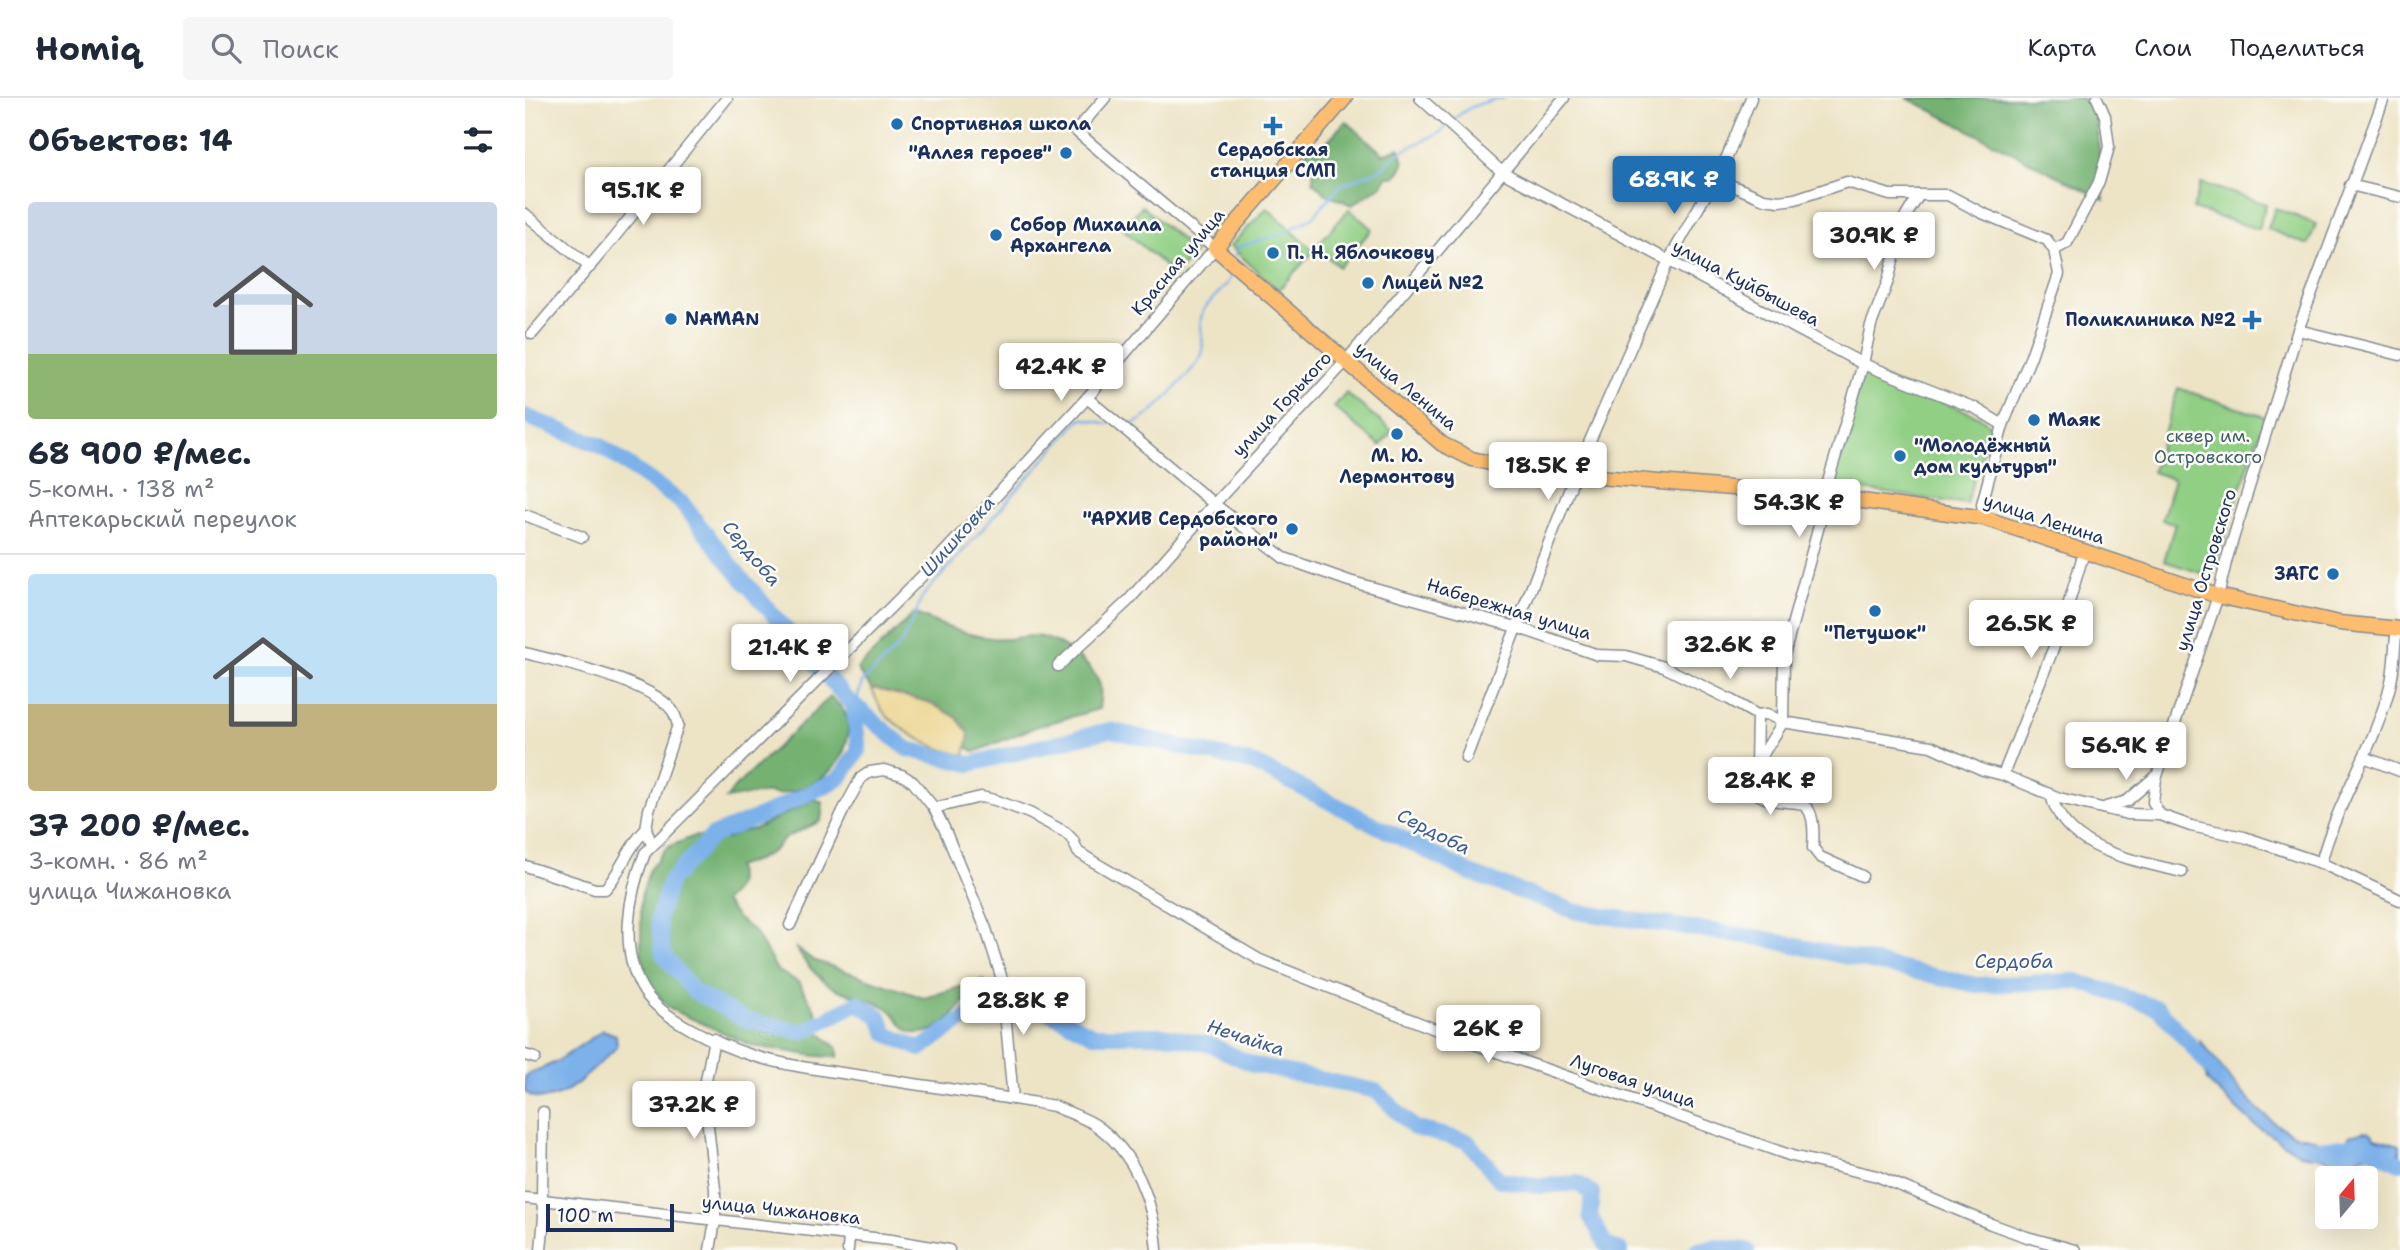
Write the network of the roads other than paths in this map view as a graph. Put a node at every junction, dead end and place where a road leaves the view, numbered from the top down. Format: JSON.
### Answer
{"nodes":[{"id":1,"x":727,"y":98,"type":"edge"},
{"id":2,"x":1105,"y":98,"type":"edge"},
{"id":3,"x":1345,"y":98,"type":"edge"},
{"id":4,"x":1420,"y":98,"type":"edge"},
{"id":5,"x":1564,"y":98,"type":"edge"},
{"id":6,"x":1751,"y":98,"type":"edge"},
{"id":7,"x":2097,"y":98,"type":"edge"},
{"id":8,"x":2384,"y":98,"type":"edge"},
{"id":9,"x":1502,"y":172,"type":"junction"},
{"id":10,"x":2350,"y":185,"type":"junction"},
{"id":11,"x":1709,"y":187,"type":"junction"},
{"id":12,"x":1919,"y":195,"type":"junction"},
{"id":13,"x":2400,"y":197,"type":"edge"},
{"id":14,"x":525,"y":214,"type":"edge"},
{"id":15,"x":1215,"y":248,"type":"junction"},
{"id":16,"x":2054,"y":250,"type":"junction"},
{"id":17,"x":1668,"y":262,"type":"junction"},
{"id":18,"x":590,"y":267,"type":"junction"},
{"id":19,"x":2298,"y":330,"type":"junction"},
{"id":20,"x":532,"y":334,"type":"dead end"},
{"id":21,"x":2400,"y":355,"type":"edge"},
{"id":22,"x":1346,"y":361,"type":"junction"},
{"id":23,"x":1863,"y":364,"type":"junction"},
{"id":24,"x":1087,"y":398,"type":"junction"},
{"id":25,"x":2003,"y":425,"type":"junction"},
{"id":26,"x":1575,"y":475,"type":"junction"},
{"id":27,"x":1827,"y":496,"type":"junction"},
{"id":28,"x":1213,"y":504,"type":"junction"},
{"id":29,"x":525,"y":515,"type":"edge"},
{"id":30,"x":1984,"y":518,"type":"junction"},
{"id":31,"x":582,"y":537,"type":"dead end"},
{"id":32,"x":2084,"y":552,"type":"junction"},
{"id":33,"x":2218,"y":596,"type":"junction"},
{"id":34,"x":1517,"y":627,"type":"junction"},
{"id":35,"x":2398,"y":635,"type":"edge"},
{"id":36,"x":525,"y":653,"type":"edge"},
{"id":37,"x":1058,"y":666,"type":"dead end"},
{"id":38,"x":1757,"y":715,"type":"junction"},
{"id":39,"x":1783,"y":722,"type":"junction"},
{"id":40,"x":2364,"y":757,"type":"junction"},
{"id":41,"x":1467,"y":758,"type":"dead end"},
{"id":42,"x":1756,"y":765,"type":"junction"},
{"id":43,"x":2159,"y":770,"type":"junction"},
{"id":44,"x":2400,"y":771,"type":"edge"},
{"id":45,"x":2003,"y":775,"type":"junction"},
{"id":46,"x":2051,"y":795,"type":"junction"},
{"id":47,"x":934,"y":808,"type":"junction"},
{"id":48,"x":2100,"y":808,"type":"junction"},
{"id":49,"x":2160,"y":815,"type":"junction"},
{"id":50,"x":646,"y":829,"type":"junction"},
{"id":51,"x":652,"y":845,"type":"junction"},
{"id":52,"x":2321,"y":863,"type":"junction"},
{"id":53,"x":525,"y":866,"type":"edge"},
{"id":54,"x":2182,"y":872,"type":"dead end"},
{"id":55,"x":1862,"y":876,"type":"dead end"},
{"id":56,"x":2400,"y":900,"type":"edge"},
{"id":57,"x":790,"y":925,"type":"dead end"},
{"id":58,"x":714,"y":1039,"type":"junction"},
{"id":59,"x":1013,"y":1099,"type":"junction"},
{"id":60,"x":543,"y":1112,"type":"dead end"},
{"id":61,"x":525,"y":1198,"type":"edge"},
{"id":62,"x":541,"y":1200,"type":"junction"},
{"id":63,"x":715,"y":1221,"type":"junction"},
{"id":64,"x":849,"y":1235,"type":"junction"},
{"id":65,"x":541,"y":1250,"type":"edge"},
{"id":66,"x":710,"y":1250,"type":"edge"},
{"id":67,"x":848,"y":1250,"type":"edge"},
{"id":68,"x":949,"y":1250,"type":"edge"},
{"id":69,"x":1157,"y":1250,"type":"edge"},
{"id":70,"x":2075,"y":1250,"type":"edge"}],
"edges":[{"from":1,"to":18,"type":"street"},
{"from":2,"to":15,"type":"street","name":"улица Ленина"},
{"from":3,"to":15,"type":"main road","name":"Красная улица"},
{"from":4,"to":9,"type":"street","name":"улица Куйбышева"},
{"from":5,"to":9,"type":"street","name":"улица Горького"},
{"from":6,"to":11,"type":"street"},
{"from":7,"to":16,"type":"street"},
{"from":8,"to":10,"type":"street","name":"улица Островского"},
{"from":9,"to":17,"type":"street","name":"улица Куйбышева"},
{"from":9,"to":22,"type":"street","name":"улица Горького"},
{"from":10,"to":13,"type":"street"},
{"from":10,"to":19,"type":"street","name":"улица Островского"},
{"from":11,"to":12,"type":"street"},
{"from":11,"to":17,"type":"street"},
{"from":12,"to":16,"type":"street"},
{"from":12,"to":23,"type":"street"},
{"from":14,"to":18,"type":"street"},
{"from":15,"to":22,"type":"main road","name":"улица Ленина"},
{"from":15,"to":24,"type":"street","name":"Красная улица"},
{"from":16,"to":25,"type":"street"},
{"from":17,"to":23,"type":"street","name":"улица Куйбышева"},
{"from":17,"to":26,"type":"street"},
{"from":18,"to":20,"type":"street"},
{"from":19,"to":21,"type":"street"},
{"from":19,"to":33,"type":"street","name":"улица Островского"},
{"from":22,"to":26,"type":"main road","name":"улица Ленина"},
{"from":22,"to":28,"type":"street","name":"улица Горького"},
{"from":23,"to":25,"type":"street","name":"улица Куйбышева"},
{"from":23,"to":27,"type":"street"},
{"from":24,"to":28,"type":"street","name":"Набережная улица"},
{"from":24,"to":51,"type":"street","name":"Красная улица"},
{"from":25,"to":30,"type":"street"},
{"from":26,"to":27,"type":"main road","name":"улица Ленина"},
{"from":26,"to":34,"type":"street"},
{"from":27,"to":30,"type":"main road","name":"улица Ленина"},
{"from":27,"to":39,"type":"street"},
{"from":28,"to":34,"type":"street","name":"Набережная улица"},
{"from":28,"to":37,"type":"street","name":"улица Горького"},
{"from":29,"to":31,"type":"street"},
{"from":30,"to":32,"type":"main road","name":"улица Ленина"},
{"from":32,"to":33,"type":"main road","name":"улица Ленина"},
{"from":32,"to":45,"type":"street"},
{"from":33,"to":35,"type":"main road","name":"улица Ленина"},
{"from":33,"to":43,"type":"street","name":"улица Островского"},
{"from":34,"to":38,"type":"street","name":"Набережная улица"},
{"from":34,"to":41,"type":"street"},
{"from":35,"to":40,"type":"street"},
{"from":36,"to":50,"type":"street"},
{"from":38,"to":39,"type":"street","name":"Набережная улица"},
{"from":38,"to":42,"type":"street"},
{"from":39,"to":42,"type":"street"},
{"from":39,"to":45,"type":"street","name":"Набережная улица"},
{"from":40,"to":44,"type":"street"},
{"from":40,"to":52,"type":"street"},
{"from":42,"to":55,"type":"street"},
{"from":43,"to":48,"type":"street"},
{"from":43,"to":49,"type":"street","name":"улица Островского"},
{"from":45,"to":46,"type":"street","name":"Набережная улица"},
{"from":46,"to":48,"type":"street","name":"Набережная улица"},
{"from":46,"to":54,"type":"street"},
{"from":47,"to":57,"type":"street"},
{"from":47,"to":59,"type":"street"},
{"from":47,"to":70,"type":"street","name":"Луговая улица"},
{"from":48,"to":49,"type":"street","name":"Набережная улица"},
{"from":49,"to":52,"type":"street","name":"Набережная улица"},
{"from":50,"to":51,"type":"street"},
{"from":50,"to":53,"type":"street"},
{"from":51,"to":58,"type":"street","name":"Красная улица"},
{"from":52,"to":56,"type":"street","name":"Набережная улица"},
{"from":58,"to":59,"type":"street","name":"Красная улица"},
{"from":58,"to":63,"type":"street"},
{"from":59,"to":69,"type":"street","name":"Красная улица"},
{"from":60,"to":62,"type":"street"},
{"from":61,"to":62,"type":"street","name":"улица Чижановка"},
{"from":62,"to":63,"type":"street","name":"улица Чижановка"},
{"from":62,"to":65,"type":"street"},
{"from":63,"to":64,"type":"street","name":"улица Чижановка"},
{"from":63,"to":66,"type":"street"},
{"from":64,"to":67,"type":"street"},
{"from":64,"to":68,"type":"street","name":"улица Чижановка"}]}
